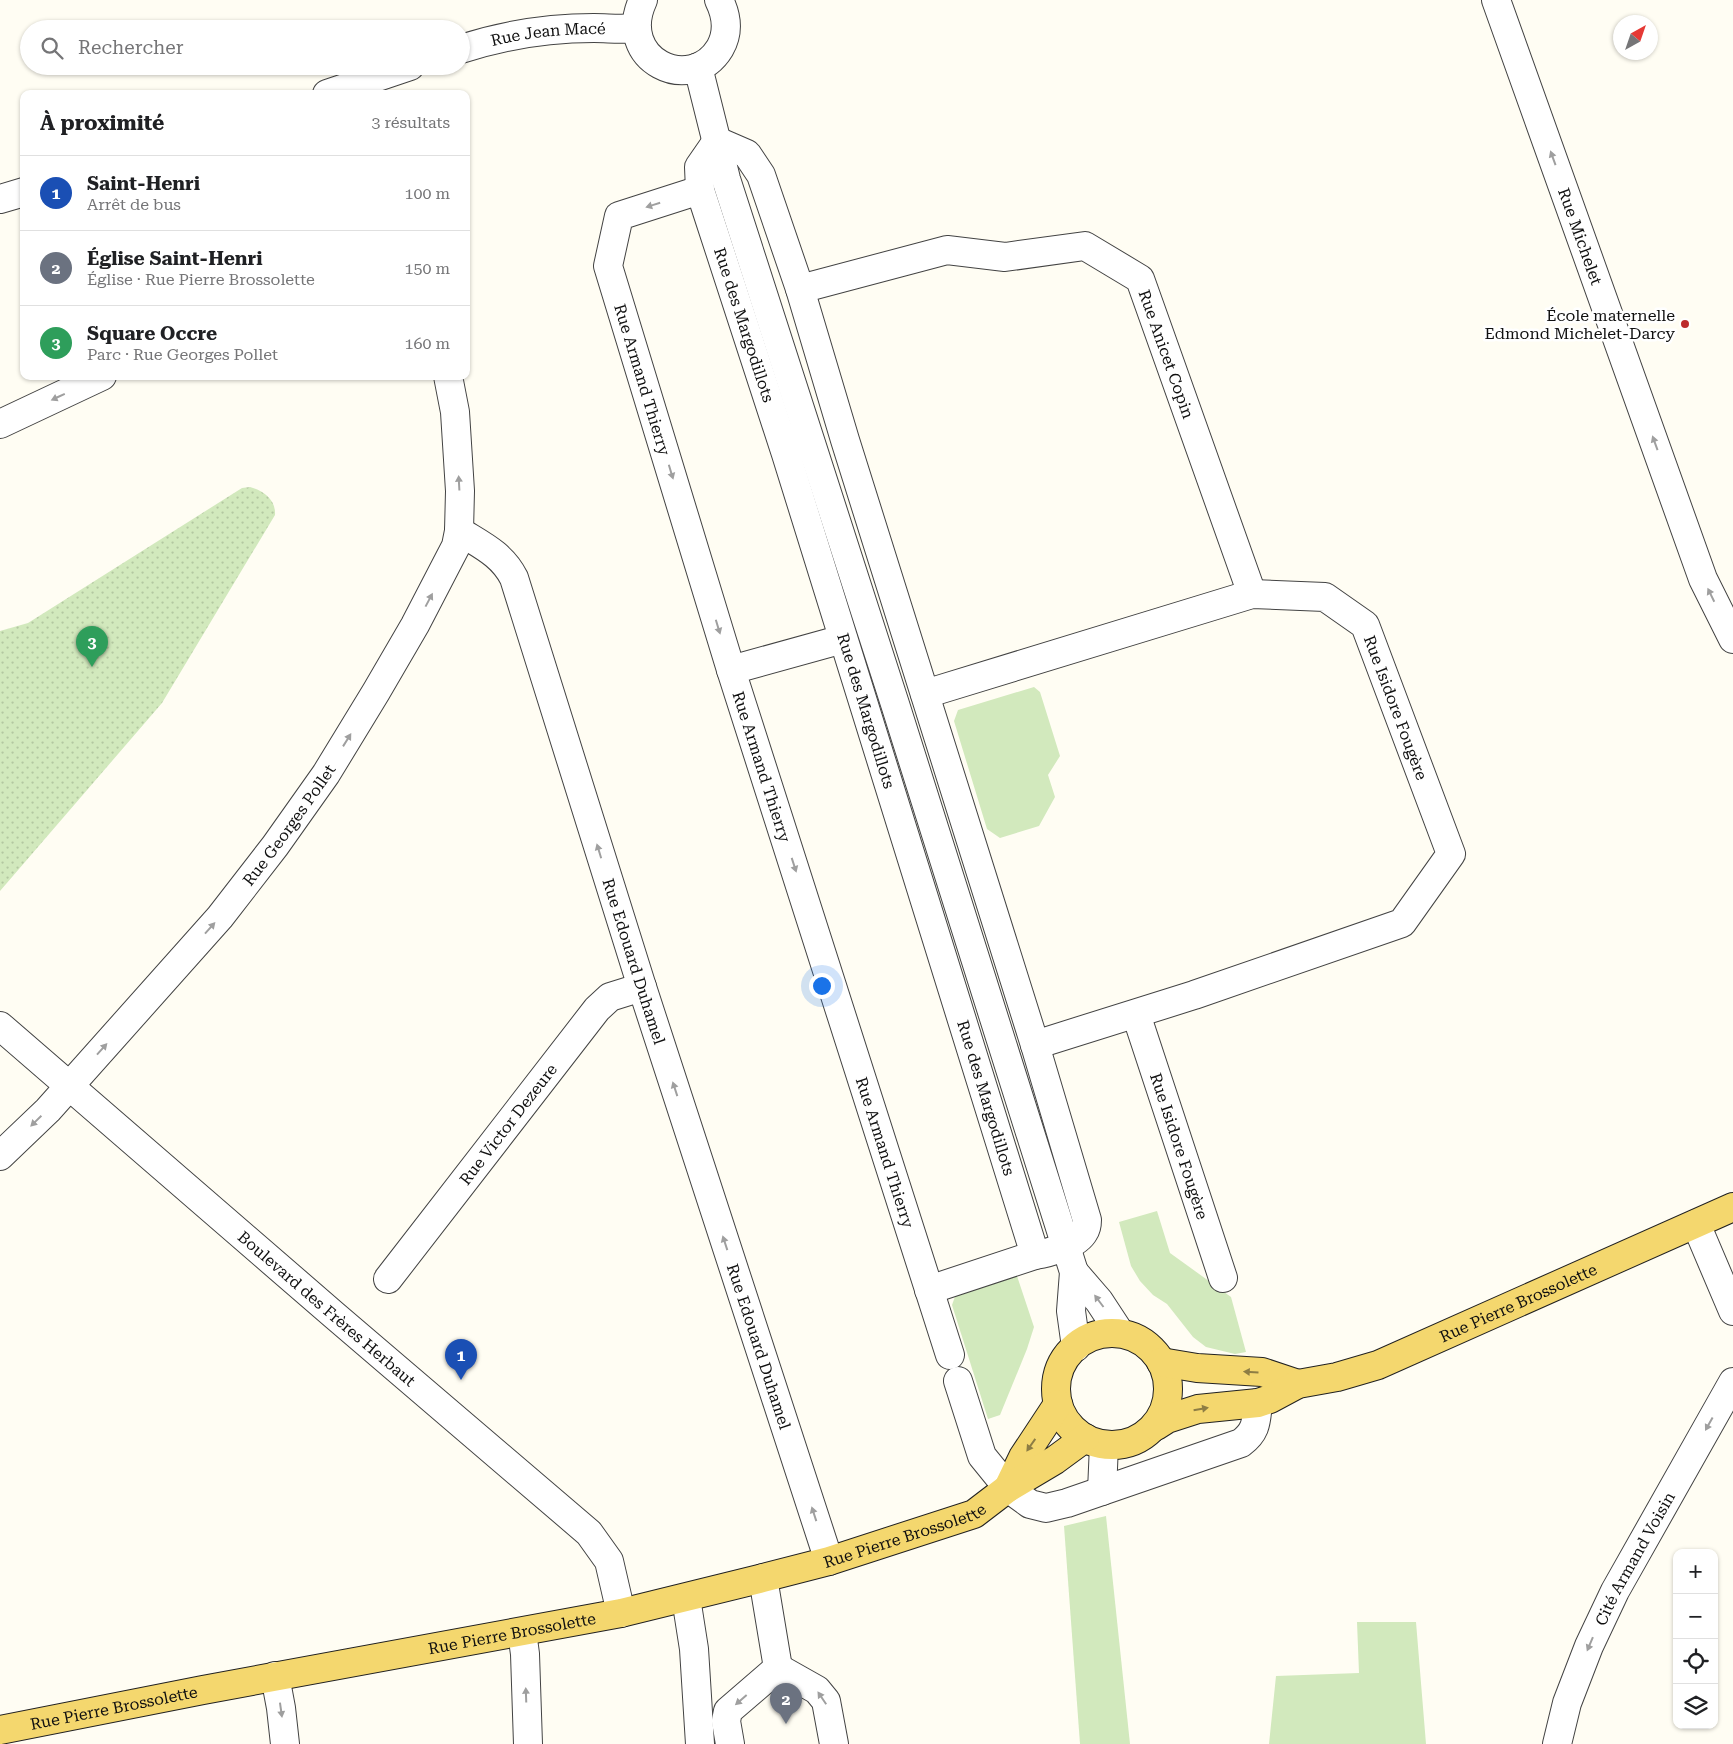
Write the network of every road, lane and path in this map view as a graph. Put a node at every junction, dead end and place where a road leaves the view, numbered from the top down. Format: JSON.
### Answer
{"nodes":[{"id":1,"x":644,"y":0,"type":"edge"},
{"id":2,"x":721,"y":0,"type":"edge"},
{"id":3,"x":1496,"y":0,"type":"edge"},
{"id":4,"x":636,"y":28,"type":"junction"},
{"id":5,"x":470,"y":47,"type":"edge"},
{"id":6,"x":698,"y":67,"type":"junction"},
{"id":7,"x":389,"y":75,"type":"edge"},
{"id":8,"x":357,"y":89,"type":"edge"},
{"id":9,"x":717,"y":141,"type":"junction"},
{"id":10,"x":700,"y":190,"type":"junction"},
{"id":11,"x":20,"y":193,"type":"edge"},
{"id":12,"x":0,"y":199,"type":"edge"},
{"id":13,"x":800,"y":289,"type":"junction"},
{"id":14,"x":94,"y":380,"type":"edge"},
{"id":15,"x":449,"y":380,"type":"edge"},
{"id":16,"x":0,"y":424,"type":"edge"},
{"id":17,"x":459,"y":531,"type":"junction"},
{"id":18,"x":1252,"y":594,"type":"junction"},
{"id":19,"x":844,"y":639,"type":"junction"},
{"id":20,"x":1733,"y":639,"type":"edge"},
{"id":21,"x":731,"y":670,"type":"junction"},
{"id":22,"x":925,"y":694,"type":"junction"},
{"id":23,"x":642,"y":987,"type":"junction"},
{"id":24,"x":1136,"y":1014,"type":"junction"},
{"id":25,"x":0,"y":1026,"type":"edge"},
{"id":26,"x":1035,"y":1045,"type":"junction"},
{"id":27,"x":69,"y":1086,"type":"junction"},
{"id":28,"x":0,"y":1156,"type":"edge"},
{"id":29,"x":1733,"y":1207,"type":"edge"},
{"id":30,"x":1696,"y":1224,"type":"junction"},
{"id":31,"x":1035,"y":1255,"type":"junction"},
{"id":32,"x":1070,"y":1259,"type":"junction"},
{"id":33,"x":1223,"y":1278,"type":"dead end"},
{"id":34,"x":388,"y":1279,"type":"dead end"},
{"id":35,"x":929,"y":1290,"type":"junction"},
{"id":36,"x":1733,"y":1310,"type":"edge"},
{"id":37,"x":1120,"y":1334,"type":"junction"},
{"id":38,"x":1076,"y":1347,"type":"junction"},
{"id":39,"x":950,"y":1355,"type":"dead end"},
{"id":40,"x":1162,"y":1362,"type":"junction"},
{"id":41,"x":958,"y":1381,"type":"dead end"},
{"id":42,"x":1733,"y":1382,"type":"edge"},
{"id":43,"x":1298,"y":1384,"type":"junction"},
{"id":44,"x":1258,"y":1403,"type":"junction"},
{"id":45,"x":1058,"y":1404,"type":"junction"},
{"id":46,"x":1156,"y":1426,"type":"junction"},
{"id":47,"x":1095,"y":1441,"type":"junction"},
{"id":48,"x":1008,"y":1488,"type":"junction"},
{"id":49,"x":1102,"y":1491,"type":"junction"},
{"id":50,"x":829,"y":1561,"type":"junction"},
{"id":51,"x":763,"y":1578,"type":"junction"},
{"id":52,"x":686,"y":1598,"type":"junction"},
{"id":53,"x":621,"y":1613,"type":"junction"},
{"id":54,"x":522,"y":1632,"type":"junction"},
{"id":55,"x":778,"y":1668,"type":"junction"},
{"id":56,"x":275,"y":1676,"type":"junction"},
{"id":57,"x":0,"y":1730,"type":"edge"},
{"id":58,"x":285,"y":1744,"type":"edge"},
{"id":59,"x":528,"y":1744,"type":"edge"},
{"id":60,"x":700,"y":1744,"type":"edge"},
{"id":61,"x":730,"y":1744,"type":"edge"},
{"id":62,"x":834,"y":1744,"type":"edge"},
{"id":63,"x":1556,"y":1744,"type":"edge"}],
"edges":[{"from":1,"to":4,"type":"street"},
{"from":2,"to":6,"type":"street"},
{"from":20,"to":3,"type":"street","name":"Rue Michelet","one_way":true},
{"from":4,"to":5,"type":"street","name":"Rue Jean Macé"},
{"from":4,"to":6,"type":"street"},
{"from":6,"to":9,"type":"street","name":"Rue des Margodillots"},
{"from":7,"to":8,"type":"street"},
{"from":9,"to":10,"type":"street","name":"Rue des Margodillots"},
{"from":9,"to":13,"type":"street"},
{"from":9,"to":32,"type":"street","name":"Rue des Margodillots"},
{"from":10,"to":19,"type":"street","name":"Rue des Margodillots"},
{"from":10,"to":21,"type":"street","name":"Rue Armand Thierry","one_way":true},
{"from":11,"to":12,"type":"street"},
{"from":13,"to":18,"type":"street","name":"Rue Anicet Copin"},
{"from":13,"to":22,"type":"street"},
{"from":14,"to":16,"type":"street","one_way":true},
{"from":17,"to":15,"type":"street","one_way":true},
{"from":23,"to":17,"type":"street","name":"Rue Edouard Duhamel","one_way":true},
{"from":27,"to":17,"type":"street","name":"Rue Georges Pollet","one_way":true},
{"from":18,"to":22,"type":"street","name":"Rue Isidore Fougère"},
{"from":18,"to":24,"type":"street","name":"Rue Isidore Fougère"},
{"from":19,"to":21,"type":"street"},
{"from":19,"to":31,"type":"street","name":"Rue des Margodillots"},
{"from":21,"to":35,"type":"street","name":"Rue Armand Thierry","one_way":true},
{"from":22,"to":26,"type":"street"},
{"from":23,"to":34,"type":"street","name":"Rue Victor Dezeure"},
{"from":50,"to":23,"type":"street","name":"Rue Edouard Duhamel","one_way":true},
{"from":24,"to":26,"type":"street","name":"Rue Isidore Fougère"},
{"from":24,"to":33,"type":"street","name":"Rue Isidore Fougère"},
{"from":25,"to":27,"type":"street","name":"Boulevard des Frères Herbaut"},
{"from":26,"to":32,"type":"street"},
{"from":27,"to":28,"type":"street","name":"Rue Georges Pollet","one_way":true},
{"from":27,"to":53,"type":"street","name":"Boulevard des Frères Herbaut"},
{"from":29,"to":30,"type":"main road","name":"Rue Pierre Brossolette"},
{"from":30,"to":36,"type":"street"},
{"from":30,"to":43,"type":"main road","name":"Rue Pierre Brossolette"},
{"from":31,"to":32,"type":"street"},
{"from":31,"to":35,"type":"street"},
{"from":37,"to":32,"type":"street","name":"Rue des Margodillots","one_way":true},
{"from":32,"to":38,"type":"street","name":"Rue des Margodillots"},
{"from":35,"to":39,"type":"street","name":"Rue Armand Thierry"},
{"from":37,"to":38,"type":"main road"},
{"from":37,"to":40,"type":"main road"},
{"from":38,"to":45,"type":"main road"},
{"from":43,"to":40,"type":"main road","name":"Rue Pierre Brossolette","one_way":true},
{"from":40,"to":46,"type":"main road"},
{"from":41,"to":48,"type":"street"},
{"from":42,"to":63,"type":"street","name":"Cité Armand Voisin","one_way":true},
{"from":43,"to":44,"type":"main road","name":"Rue Pierre Brossolette"},
{"from":46,"to":44,"type":"main road","name":"Rue Pierre Brossolette","one_way":true},
{"from":44,"to":49,"type":"street"},
{"from":45,"to":47,"type":"main road"},
{"from":45,"to":48,"type":"main road","name":"Rue Pierre Brossolette","one_way":true},
{"from":46,"to":47,"type":"main road"},
{"from":47,"to":48,"type":"main road","name":"Rue Pierre Brossolette"},
{"from":47,"to":49,"type":"street"},
{"from":48,"to":49,"type":"street"},
{"from":48,"to":50,"type":"main road","name":"Rue Pierre Brossolette"},
{"from":50,"to":51,"type":"main road","name":"Rue Pierre Brossolette"},
{"from":51,"to":52,"type":"main road","name":"Rue Pierre Brossolette"},
{"from":51,"to":55,"type":"street"},
{"from":52,"to":53,"type":"main road","name":"Rue Pierre Brossolette"},
{"from":52,"to":60,"type":"street"},
{"from":53,"to":54,"type":"main road","name":"Rue Pierre Brossolette"},
{"from":54,"to":56,"type":"main road","name":"Rue Pierre Brossolette"},
{"from":59,"to":54,"type":"street","one_way":true},
{"from":55,"to":61,"type":"street","one_way":true},
{"from":62,"to":55,"type":"street","one_way":true},
{"from":56,"to":57,"type":"main road","name":"Rue Pierre Brossolette"},
{"from":56,"to":58,"type":"street","one_way":true}]}
